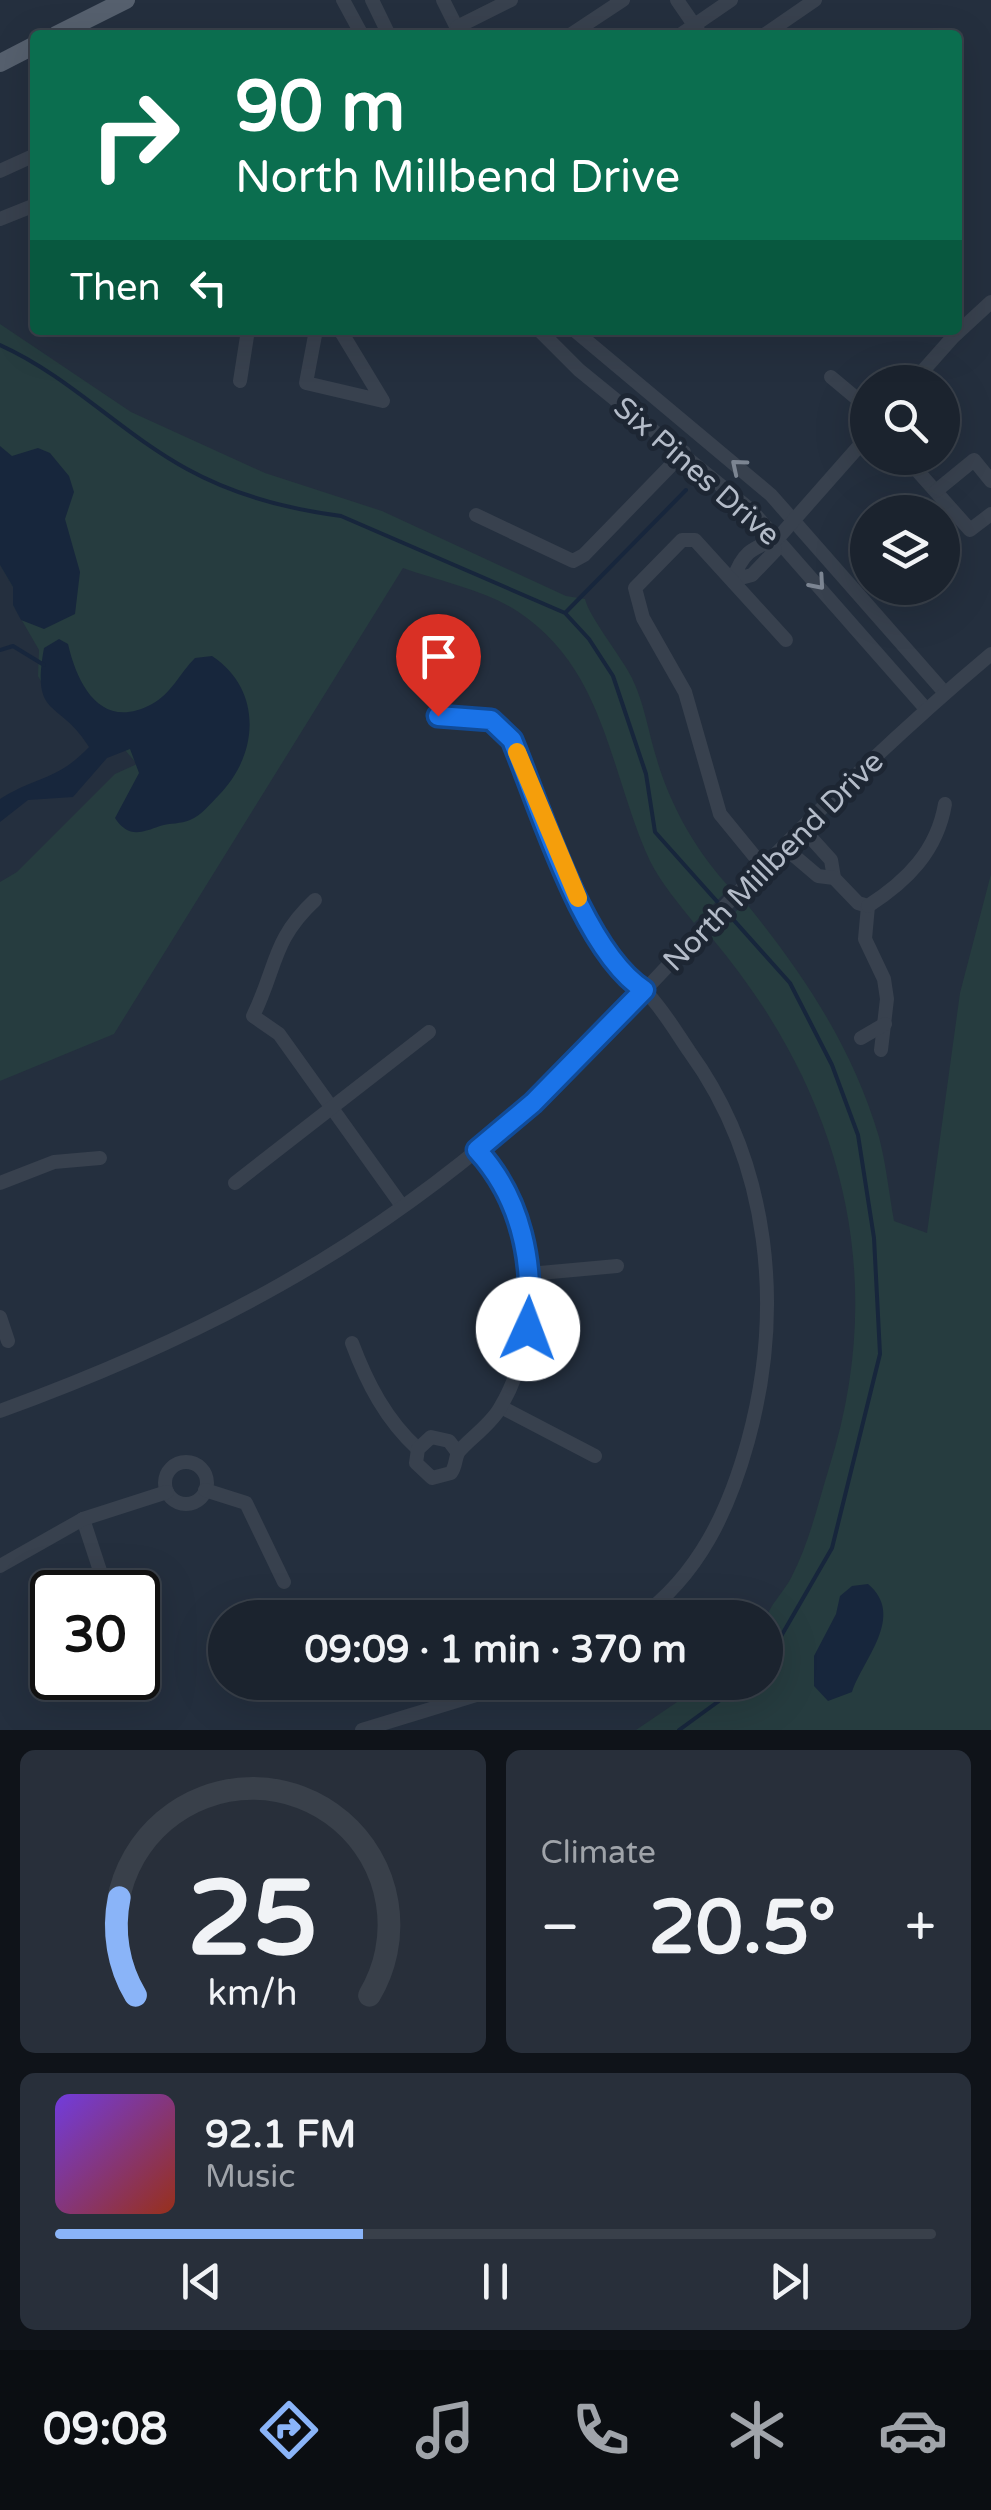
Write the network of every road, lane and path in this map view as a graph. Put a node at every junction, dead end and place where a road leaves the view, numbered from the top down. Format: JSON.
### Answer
{"nodes":[{"id":1,"x":126,"y":0,"type":"edge"},
{"id":2,"x":343,"y":0,"type":"edge"},
{"id":3,"x":372,"y":0,"type":"edge"},
{"id":4,"x":443,"y":0,"type":"edge"},
{"id":5,"x":512,"y":0,"type":"edge"},
{"id":6,"x":623,"y":0,"type":"edge"},
{"id":7,"x":678,"y":0,"type":"edge"},
{"id":8,"x":731,"y":0,"type":"edge"},
{"id":9,"x":816,"y":0,"type":"edge"},
{"id":10,"x":66,"y":30,"type":"edge"},
{"id":11,"x":359,"y":30,"type":"edge"},
{"id":12,"x":387,"y":30,"type":"edge"},
{"id":13,"x":458,"y":30,"type":"edge"},
{"id":14,"x":460,"y":30,"type":"edge"},
{"id":15,"x":578,"y":30,"type":"edge"},
{"id":16,"x":698,"y":30,"type":"edge"},
{"id":17,"x":771,"y":30,"type":"edge"},
{"id":18,"x":30,"y":48,"type":"edge"},
{"id":19,"x":0,"y":62,"type":"edge"},
{"id":20,"x":30,"y":157,"type":"edge"},
{"id":21,"x":0,"y":170,"type":"edge"},
{"id":22,"x":30,"y":207,"type":"edge"},
{"id":23,"x":0,"y":219,"type":"edge"},
{"id":24,"x":991,"y":302,"type":"edge"},
{"id":25,"x":962,"y":323,"type":"edge"},
{"id":26,"x":247,"y":335,"type":"edge"},
{"id":27,"x":315,"y":335,"type":"edge"},
{"id":28,"x":343,"y":335,"type":"edge"},
{"id":29,"x":545,"y":335,"type":"edge"},
{"id":30,"x":579,"y":335,"type":"edge"},
{"id":31,"x":947,"y":335,"type":"edge"},
{"id":32,"x":926,"y":365,"type":"edge"},
{"id":33,"x":830,"y":377,"type":"dead end"},
{"id":34,"x":240,"y":381,"type":"dead end"},
{"id":35,"x":850,"y":393,"type":"edge"},
{"id":36,"x":684,"y":452,"type":"junction"},
{"id":37,"x":850,"y":457,"type":"edge"},
{"id":38,"x":921,"y":475,"type":"edge"},
{"id":39,"x":991,"y":481,"type":"edge"},
{"id":40,"x":936,"y":491,"type":"junction"},
{"id":41,"x":991,"y":514,"type":"edge"},
{"id":42,"x":476,"y":515,"type":"dead end"},
{"id":43,"x":795,"y":520,"type":"junction"},
{"id":44,"x":775,"y":540,"type":"junction"},
{"id":45,"x":733,"y":580,"type":"junction"},
{"id":46,"x":786,"y":640,"type":"dead end"},
{"id":47,"x":991,"y":654,"type":"edge"},
{"id":48,"x":945,"y":692,"type":"junction"},
{"id":49,"x":926,"y":709,"type":"junction"},
{"id":50,"x":438,"y":716,"type":"dead end"},
{"id":51,"x":945,"y":804,"type":"dead end"},
{"id":52,"x":803,"y":829,"type":"junction"},
{"id":53,"x":785,"y":848,"type":"junction"},
{"id":54,"x":765,"y":870,"type":"junction"},
{"id":55,"x":834,"y":878,"type":"junction"},
{"id":56,"x":315,"y":900,"type":"dead end"},
{"id":57,"x":868,"y":906,"type":"junction"},
{"id":58,"x":644,"y":990,"type":"junction"},
{"id":59,"x":885,"y":1024,"type":"junction"},
{"id":60,"x":429,"y":1032,"type":"dead end"},
{"id":61,"x":861,"y":1038,"type":"dead end"},
{"id":62,"x":881,"y":1050,"type":"dead end"},
{"id":63,"x":334,"y":1110,"type":"junction"},
{"id":64,"x":477,"y":1150,"type":"junction"},
{"id":65,"x":100,"y":1158,"type":"dead end"},
{"id":66,"x":0,"y":1183,"type":"edge"},
{"id":67,"x":235,"y":1183,"type":"dead end"},
{"id":68,"x":402,"y":1206,"type":"junction"},
{"id":69,"x":617,"y":1266,"type":"dead end"},
{"id":70,"x":529,"y":1274,"type":"junction"},
{"id":71,"x":0,"y":1317,"type":"edge"},
{"id":72,"x":8,"y":1341,"type":"dead end"},
{"id":73,"x":352,"y":1343,"type":"dead end"},
{"id":74,"x":501,"y":1407,"type":"junction"},
{"id":75,"x":0,"y":1411,"type":"edge"},
{"id":76,"x":418,"y":1449,"type":"junction"},
{"id":77,"x":458,"y":1453,"type":"junction"},
{"id":78,"x":596,"y":1456,"type":"dead end"},
{"id":79,"x":205,"y":1490,"type":"junction"},
{"id":80,"x":167,"y":1492,"type":"junction"},
{"id":81,"x":83,"y":1519,"type":"junction"},
{"id":82,"x":0,"y":1566,"type":"edge"},
{"id":83,"x":99,"y":1570,"type":"edge"},
{"id":84,"x":284,"y":1582,"type":"dead end"},
{"id":85,"x":657,"y":1600,"type":"edge"},
{"id":86,"x":460,"y":1700,"type":"edge"},
{"id":87,"x":362,"y":1730,"type":"edge"}],
"edges":[{"from":1,"to":10,"type":"main road"},
{"from":2,"to":11,"type":"street"},
{"from":3,"to":12,"type":"street"},
{"from":4,"to":13,"type":"street"},
{"from":5,"to":14,"type":"street"},
{"from":6,"to":15,"type":"street"},
{"from":7,"to":16,"type":"street"},
{"from":8,"to":16,"type":"street"},
{"from":9,"to":17,"type":"street"},
{"from":18,"to":19,"type":"main road"},
{"from":20,"to":21,"type":"street"},
{"from":22,"to":23,"type":"street"},
{"from":24,"to":25,"type":"street"},
{"from":26,"to":34,"type":"street"},
{"from":27,"to":28,"type":"street"},
{"from":29,"to":36,"type":"street","name":"Six Pines Drive"},
{"from":43,"to":30,"type":"street","name":"Six Pines Drive","one_way":true},
{"from":31,"to":32,"type":"street"},
{"from":33,"to":35,"type":"street"},
{"from":36,"to":42,"type":"street"},
{"from":36,"to":44,"type":"street","name":"Six Pines Drive"},
{"from":37,"to":43,"type":"street"},
{"from":38,"to":40,"type":"street"},
{"from":39,"to":40,"type":"street"},
{"from":40,"to":41,"type":"street"},
{"from":43,"to":44,"type":"street"},
{"from":43,"to":48,"type":"street","name":"Six Pines Drive"},
{"from":44,"to":45,"type":"street"},
{"from":44,"to":49,"type":"street","name":"Six Pines Drive","one_way":true},
{"from":45,"to":46,"type":"street"},
{"from":45,"to":54,"type":"street"},
{"from":47,"to":48,"type":"street","name":"North Millbend Drive"},
{"from":48,"to":49,"type":"street","name":"North Millbend Drive"},
{"from":49,"to":52,"type":"street","name":"North Millbend Drive"},
{"from":50,"to":58,"type":"street"},
{"from":51,"to":57,"type":"street"},
{"from":52,"to":53,"type":"street","name":"North Millbend Drive"},
{"from":52,"to":55,"type":"street"},
{"from":53,"to":54,"type":"street","name":"North Millbend Drive"},
{"from":53,"to":55,"type":"street"},
{"from":54,"to":58,"type":"street","name":"North Millbend Drive"},
{"from":55,"to":57,"type":"street"},
{"from":56,"to":63,"type":"street"},
{"from":57,"to":59,"type":"street"},
{"from":58,"to":64,"type":"street","name":"North Millbend Drive"},
{"from":58,"to":85,"type":"street"},
{"from":59,"to":61,"type":"street"},
{"from":59,"to":62,"type":"street"},
{"from":60,"to":63,"type":"street"},
{"from":63,"to":67,"type":"street"},
{"from":63,"to":68,"type":"street"},
{"from":64,"to":68,"type":"street","name":"North Millbend Drive"},
{"from":64,"to":70,"type":"street"},
{"from":65,"to":66,"type":"street"},
{"from":68,"to":75,"type":"street","name":"North Millbend Drive"},
{"from":69,"to":70,"type":"street"},
{"from":70,"to":74,"type":"street"},
{"from":71,"to":72,"type":"street"},
{"from":73,"to":76,"type":"street"},
{"from":74,"to":77,"type":"street"},
{"from":74,"to":78,"type":"street"},
{"from":76,"to":77,"type":"street"},
{"from":76,"to":77,"type":"street"},
{"from":79,"to":80,"type":"street"},
{"from":79,"to":80,"type":"street"},
{"from":79,"to":84,"type":"street"},
{"from":80,"to":81,"type":"street"},
{"from":81,"to":82,"type":"street"},
{"from":81,"to":83,"type":"street"},
{"from":86,"to":87,"type":"street"}]}
